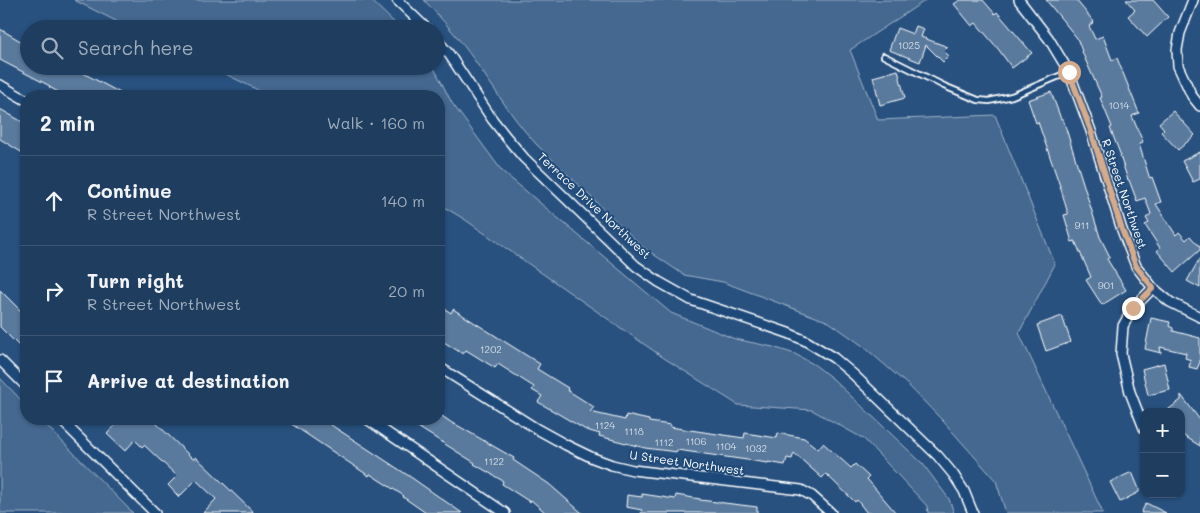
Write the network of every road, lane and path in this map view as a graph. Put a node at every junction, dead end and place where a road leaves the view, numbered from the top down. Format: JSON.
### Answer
{"nodes":[{"id":1,"x":398,"y":0,"type":"edge"},
{"id":2,"x":1020,"y":0,"type":"edge"},
{"id":3,"x":1193,"y":0,"type":"edge"},
{"id":4,"x":418,"y":20,"type":"edge"},
{"id":5,"x":445,"y":49,"type":"edge"},
{"id":6,"x":884,"y":56,"type":"dead end"},
{"id":7,"x":1069,"y":72,"type":"junction"},
{"id":8,"x":0,"y":85,"type":"edge"},
{"id":9,"x":20,"y":97,"type":"edge"},
{"id":10,"x":1200,"y":106,"type":"edge"},
{"id":11,"x":1153,"y":288,"type":"junction"},
{"id":12,"x":1200,"y":317,"type":"edge"},
{"id":13,"x":0,"y":360,"type":"edge"},
{"id":14,"x":445,"y":371,"type":"edge"},
{"id":15,"x":20,"y":380,"type":"edge"},
{"id":16,"x":1140,"y":418,"type":"edge"},
{"id":17,"x":66,"y":425,"type":"edge"},
{"id":18,"x":376,"y":425,"type":"edge"},
{"id":19,"x":155,"y":513,"type":"edge"},
{"id":20,"x":505,"y":513,"type":"edge"},
{"id":21,"x":831,"y":513,"type":"edge"},
{"id":22,"x":973,"y":513,"type":"edge"}],
"edges":[{"from":1,"to":4,"type":"street"},
{"from":2,"to":7,"type":"street","name":"R Street Northwest"},
{"from":3,"to":10,"type":"street"},
{"from":5,"to":22,"type":"street","name":"Terrace Drive Northwest"},
{"from":6,"to":7,"type":"lane"},
{"from":7,"to":11,"type":"street","name":"R Street Northwest"},
{"from":8,"to":9,"type":"street"},
{"from":11,"to":12,"type":"street","name":"R Street Northwest"},
{"from":11,"to":16,"type":"street"},
{"from":13,"to":15,"type":"street"},
{"from":14,"to":21,"type":"street","name":"U Street Northwest"},
{"from":17,"to":19,"type":"street"},
{"from":18,"to":20,"type":"street"}]}
